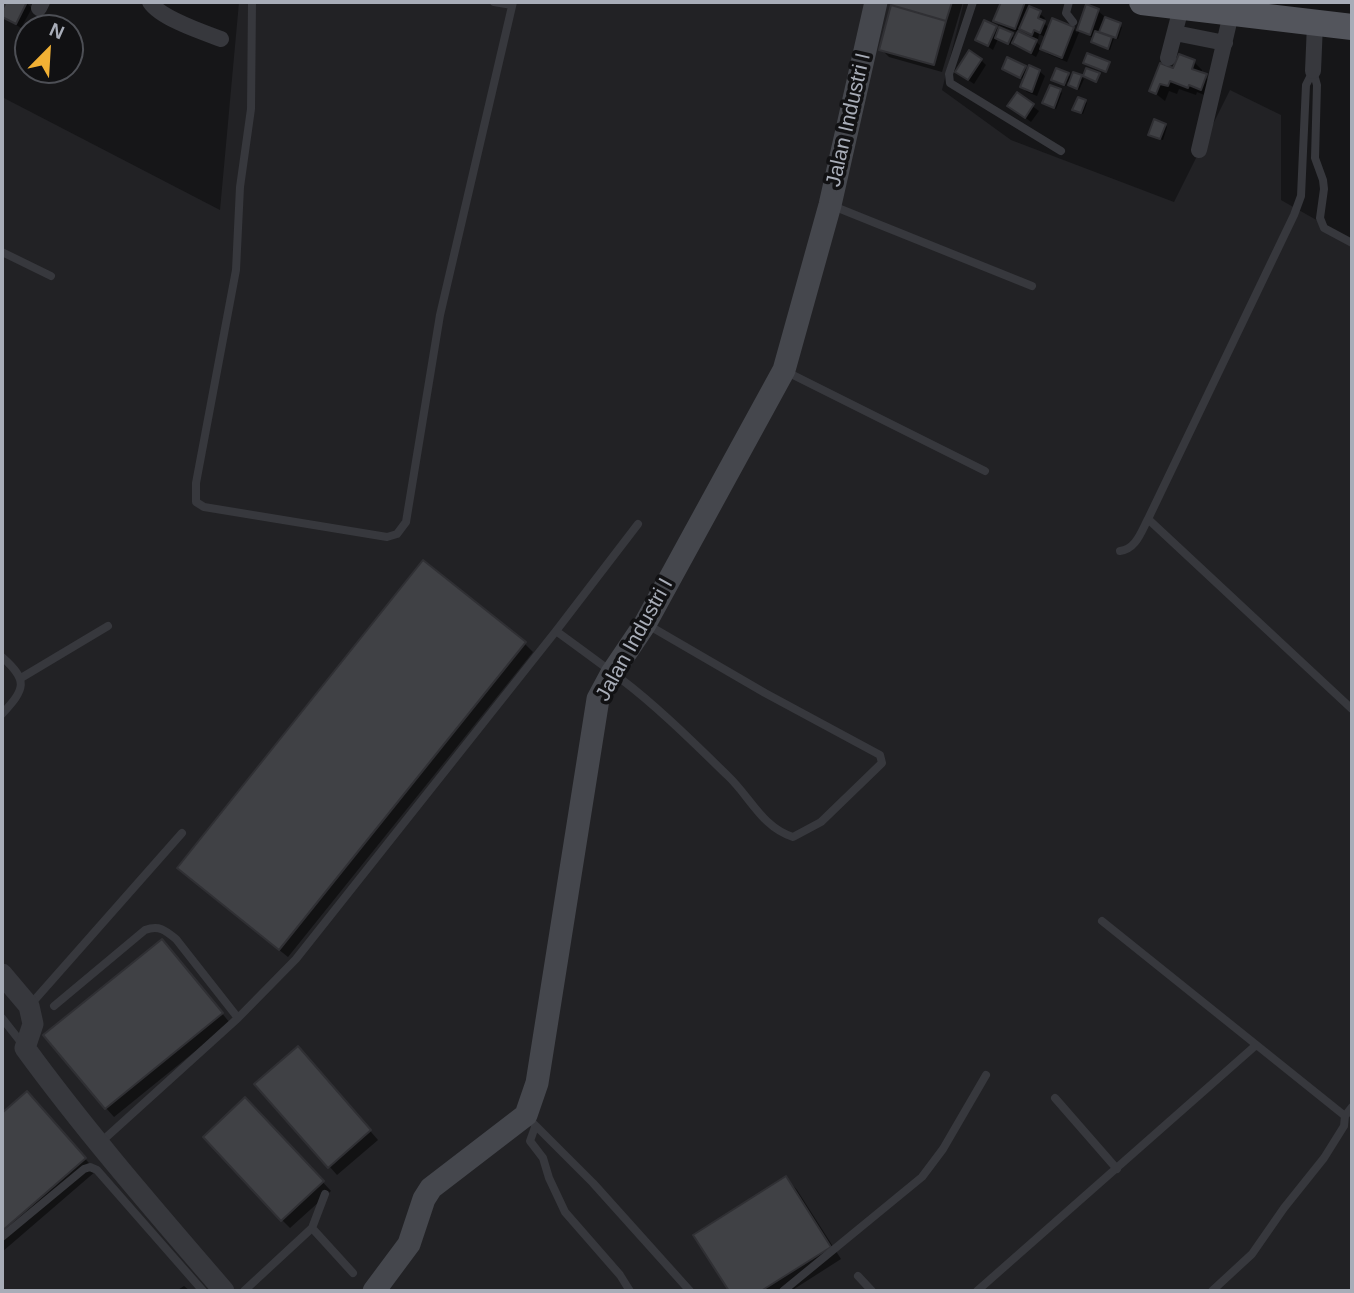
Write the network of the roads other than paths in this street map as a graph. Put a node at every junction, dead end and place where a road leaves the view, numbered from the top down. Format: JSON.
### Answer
{"nodes":[{"id":1,"x":150,"y":2,"type":"edge"},
{"id":2,"x":252,"y":2,"type":"edge"},
{"id":3,"x":494,"y":2,"type":"edge"},
{"id":4,"x":876,"y":2,"type":"edge"},
{"id":5,"x":973,"y":2,"type":"edge"},
{"id":6,"x":1069,"y":2,"type":"edge"},
{"id":7,"x":1148,"y":2,"type":"edge"},
{"id":8,"x":512,"y":3,"type":"edge"},
{"id":9,"x":1231,"y":14,"type":"junction"},
{"id":10,"x":1178,"y":20,"type":"junction"},
{"id":11,"x":1073,"y":23,"type":"dead end"},
{"id":12,"x":1315,"y":24,"type":"junction"},
{"id":13,"x":1352,"y":27,"type":"edge"},
{"id":14,"x":221,"y":39,"type":"dead end"},
{"id":15,"x":1225,"y":43,"type":"junction"},
{"id":16,"x":1168,"y":58,"type":"dead end"},
{"id":17,"x":1313,"y":71,"type":"junction"},
{"id":18,"x":1199,"y":150,"type":"dead end"},
{"id":19,"x":1061,"y":151,"type":"dead end"},
{"id":20,"x":830,"y":205,"type":"junction"},
{"id":21,"x":1352,"y":243,"type":"edge"},
{"id":22,"x":2,"y":252,"type":"edge"},
{"id":23,"x":51,"y":276,"type":"dead end"},
{"id":24,"x":1032,"y":286,"type":"dead end"},
{"id":25,"x":784,"y":370,"type":"junction"},
{"id":26,"x":985,"y":471,"type":"dead end"},
{"id":27,"x":1149,"y":519,"type":"junction"},
{"id":28,"x":638,"y":524,"type":"dead end"},
{"id":29,"x":1120,"y":551,"type":"dead end"},
{"id":30,"x":645,"y":624,"type":"junction"},
{"id":31,"x":108,"y":626,"type":"dead end"},
{"id":32,"x":556,"y":631,"type":"junction"},
{"id":33,"x":2,"y":657,"type":"edge"},
{"id":34,"x":612,"y":673,"type":"junction"},
{"id":35,"x":21,"y":678,"type":"junction"},
{"id":36,"x":1352,"y":709,"type":"edge"},
{"id":37,"x":2,"y":714,"type":"edge"},
{"id":38,"x":182,"y":833,"type":"dead end"},
{"id":39,"x":1102,"y":921,"type":"dead end"},
{"id":40,"x":2,"y":974,"type":"edge"},
{"id":41,"x":29,"y":1006,"type":"junction"},
{"id":42,"x":54,"y":1006,"type":"dead end"},
{"id":43,"x":2,"y":1018,"type":"edge"},
{"id":44,"x":238,"y":1018,"type":"junction"},
{"id":45,"x":1255,"y":1045,"type":"junction"},
{"id":46,"x":25,"y":1048,"type":"junction"},
{"id":47,"x":986,"y":1076,"type":"dead end"},
{"id":48,"x":1055,"y":1098,"type":"dead end"},
{"id":49,"x":1352,"y":1107,"type":"edge"},
{"id":50,"x":1345,"y":1116,"type":"junction"},
{"id":51,"x":531,"y":1121,"type":"junction"},
{"id":52,"x":98,"y":1144,"type":"junction"},
{"id":53,"x":1117,"y":1169,"type":"junction"},
{"id":54,"x":326,"y":1194,"type":"dead end"},
{"id":55,"x":312,"y":1228,"type":"junction"},
{"id":56,"x":2,"y":1237,"type":"edge"},
{"id":57,"x":354,"y":1273,"type":"dead end"},
{"id":58,"x":858,"y":1276,"type":"dead end"},
{"id":59,"x":203,"y":1291,"type":"edge"},
{"id":60,"x":224,"y":1291,"type":"edge"},
{"id":61,"x":244,"y":1291,"type":"edge"},
{"id":62,"x":374,"y":1291,"type":"edge"},
{"id":63,"x":630,"y":1291,"type":"edge"},
{"id":64,"x":690,"y":1291,"type":"edge"},
{"id":65,"x":783,"y":1291,"type":"edge"},
{"id":66,"x":872,"y":1291,"type":"edge"},
{"id":67,"x":977,"y":1291,"type":"edge"},
{"id":68,"x":1212,"y":1291,"type":"edge"}],
"edges":[{"from":1,"to":14,"type":"street"},
{"from":2,"to":8,"type":"lane"},
{"from":3,"to":8,"type":"lane"},
{"from":4,"to":20,"type":"main road","name":"Jalan Industri I"},
{"from":5,"to":19,"type":"lane"},
{"from":6,"to":11,"type":"lane"},
{"from":7,"to":10,"type":"main road"},
{"from":9,"to":10,"type":"main road"},
{"from":9,"to":12,"type":"main road"},
{"from":9,"to":15,"type":"street"},
{"from":10,"to":15,"type":"street"},
{"from":10,"to":16,"type":"street"},
{"from":12,"to":13,"type":"main road"},
{"from":12,"to":17,"type":"street"},
{"from":15,"to":18,"type":"street"},
{"from":17,"to":21,"type":"lane"},
{"from":17,"to":27,"type":"lane"},
{"from":20,"to":24,"type":"lane"},
{"from":20,"to":25,"type":"main road","name":"Jalan Industri I"},
{"from":22,"to":23,"type":"lane"},
{"from":25,"to":26,"type":"lane"},
{"from":25,"to":30,"type":"main road","name":"Jalan Industri I"},
{"from":27,"to":29,"type":"lane"},
{"from":27,"to":36,"type":"lane"},
{"from":28,"to":32,"type":"lane"},
{"from":30,"to":34,"type":"main road","name":"Jalan Industri I"},
{"from":30,"to":34,"type":"lane"},
{"from":31,"to":35,"type":"lane"},
{"from":32,"to":34,"type":"lane"},
{"from":32,"to":44,"type":"lane"},
{"from":33,"to":35,"type":"lane"},
{"from":34,"to":51,"type":"main road","name":"Jalan Industri I"},
{"from":35,"to":37,"type":"lane"},
{"from":38,"to":41,"type":"lane"},
{"from":39,"to":45,"type":"lane"},
{"from":40,"to":41,"type":"street"},
{"from":41,"to":46,"type":"street"},
{"from":42,"to":44,"type":"lane"},
{"from":43,"to":46,"type":"lane"},
{"from":44,"to":52,"type":"lane"},
{"from":45,"to":50,"type":"lane"},
{"from":45,"to":53,"type":"lane"},
{"from":46,"to":52,"type":"street"},
{"from":47,"to":65,"type":"lane"},
{"from":48,"to":53,"type":"lane"},
{"from":49,"to":50,"type":"lane"},
{"from":50,"to":68,"type":"lane"},
{"from":51,"to":62,"type":"main road"},
{"from":51,"to":63,"type":"lane"},
{"from":51,"to":64,"type":"lane"},
{"from":52,"to":60,"type":"street"},
{"from":53,"to":67,"type":"lane"},
{"from":54,"to":55,"type":"lane"},
{"from":55,"to":57,"type":"lane"},
{"from":55,"to":61,"type":"lane"},
{"from":56,"to":59,"type":"lane"},
{"from":58,"to":66,"type":"lane"}]}
